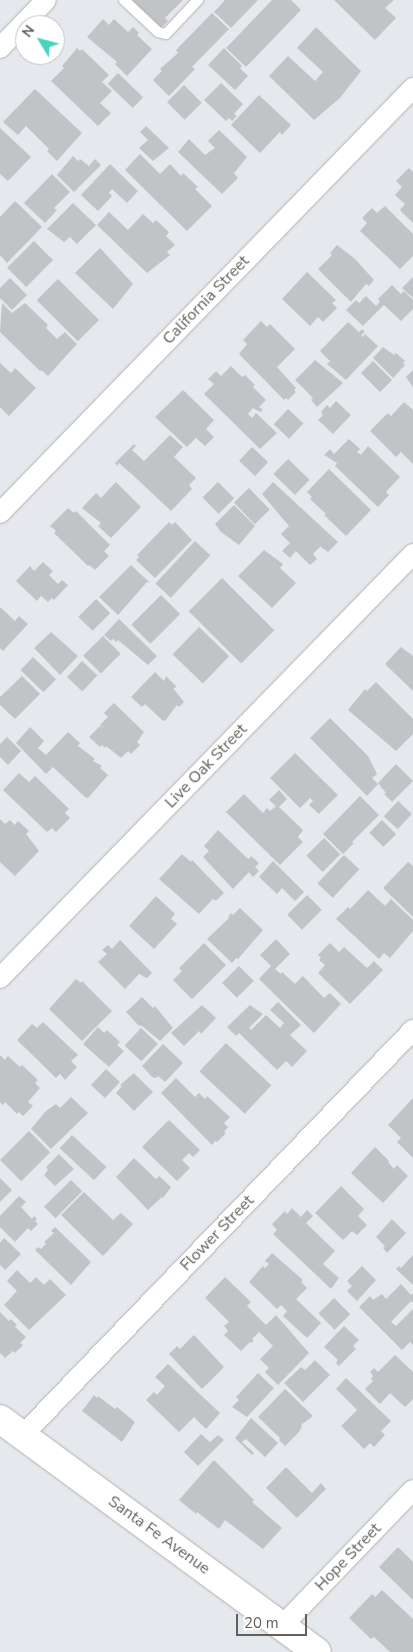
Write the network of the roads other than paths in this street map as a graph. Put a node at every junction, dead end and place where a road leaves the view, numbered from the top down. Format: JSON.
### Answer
{"nodes":[{"id":1,"x":46,"y":0,"type":"edge"},
{"id":2,"x":124,"y":0,"type":"edge"},
{"id":3,"x":198,"y":0,"type":"edge"},
{"id":4,"x":0,"y":48,"type":"edge"},
{"id":5,"x":413,"y":88,"type":"edge"},
{"id":6,"x":0,"y":512,"type":"edge"},
{"id":7,"x":413,"y":554,"type":"edge"},
{"id":8,"x":0,"y":978,"type":"edge"},
{"id":9,"x":413,"y":1030,"type":"edge"},
{"id":10,"x":0,"y":1419,"type":"edge"},
{"id":11,"x":22,"y":1436,"type":"junction"},
{"id":12,"x":413,"y":1490,"type":"edge"},
{"id":13,"x":283,"y":1625,"type":"junction"},
{"id":14,"x":310,"y":1650,"type":"edge"}],
"edges":[{"from":1,"to":4,"type":"street"},
{"from":2,"to":3,"type":"lane"},
{"from":5,"to":6,"type":"street","name":"California Street"},
{"from":7,"to":8,"type":"street","name":"Live Oak Street"},
{"from":9,"to":11,"type":"street","name":"Flower Street"},
{"from":10,"to":11,"type":"main road","name":"Santa Fe Avenue"},
{"from":11,"to":13,"type":"main road","name":"Santa Fe Avenue"},
{"from":12,"to":13,"type":"street","name":"Hope Street"},
{"from":13,"to":14,"type":"main road","name":"Santa Fe Avenue"}]}
